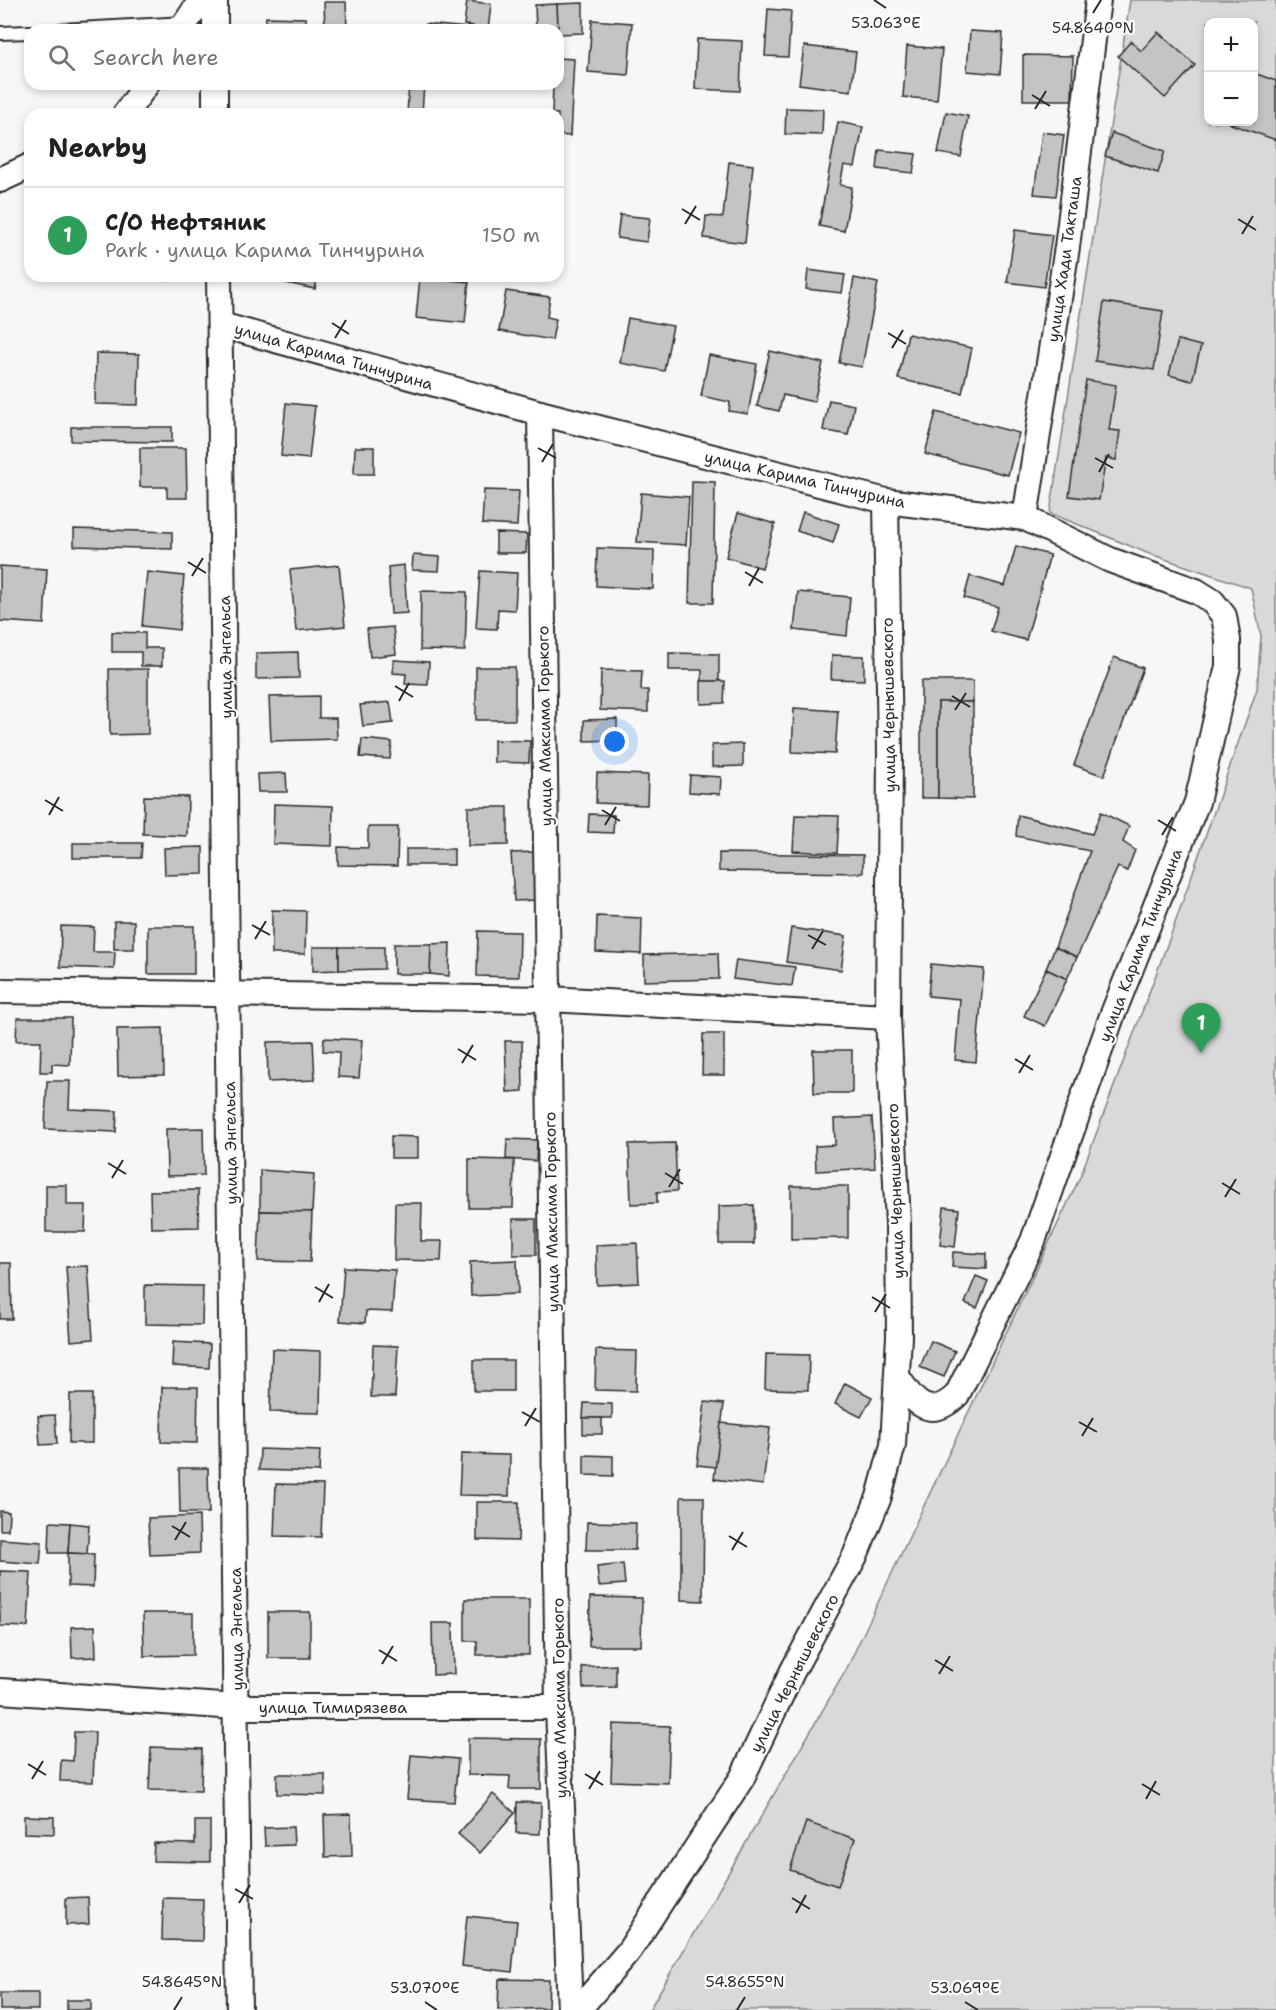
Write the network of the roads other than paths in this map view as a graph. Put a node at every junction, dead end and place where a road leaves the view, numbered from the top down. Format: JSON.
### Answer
{"nodes":[{"id":1,"x":201,"y":0,"type":"edge"},
{"id":2,"x":215,"y":0,"type":"edge"},
{"id":3,"x":1098,"y":0,"type":"edge"},
{"id":4,"x":184,"y":24,"type":"edge"},
{"id":5,"x":215,"y":24,"type":"edge"},
{"id":6,"x":24,"y":32,"type":"edge"},
{"id":7,"x":0,"y":33,"type":"edge"},
{"id":8,"x":143,"y":90,"type":"edge"},
{"id":9,"x":215,"y":90,"type":"edge"},
{"id":10,"x":129,"y":108,"type":"edge"},
{"id":11,"x":215,"y":108,"type":"edge"},
{"id":12,"x":219,"y":282,"type":"edge"},
{"id":13,"x":221,"y":325,"type":"junction"},
{"id":14,"x":540,"y":413,"type":"junction"},
{"id":15,"x":886,"y":501,"type":"junction"},
{"id":16,"x":1025,"y":518,"type":"junction"},
{"id":17,"x":0,"y":992,"type":"edge"},
{"id":18,"x":228,"y":996,"type":"junction"},
{"id":19,"x":548,"y":999,"type":"junction"},
{"id":20,"x":888,"y":1017,"type":"junction"},
{"id":21,"x":897,"y":1376,"type":"junction"},
{"id":22,"x":0,"y":1691,"type":"edge"},
{"id":23,"x":237,"y":1707,"type":"junction"},
{"id":24,"x":558,"y":1707,"type":"junction"},
{"id":25,"x":239,"y":2010,"type":"edge"},
{"id":26,"x":570,"y":2010,"type":"edge"},
{"id":27,"x":578,"y":2010,"type":"edge"}],
"edges":[{"from":1,"to":4,"type":"street"},
{"from":2,"to":5,"type":"street"},
{"from":3,"to":16,"type":"street","name":"улица Хади Такташа"},
{"from":6,"to":7,"type":"lane"},
{"from":8,"to":10,"type":"street"},
{"from":9,"to":11,"type":"street"},
{"from":12,"to":13,"type":"street","name":"улица Энгельса"},
{"from":13,"to":14,"type":"street","name":"улица Карима Тинчурина"},
{"from":13,"to":18,"type":"street","name":"улица Энгельса"},
{"from":14,"to":15,"type":"street","name":"улица Карима Тинчурина"},
{"from":14,"to":19,"type":"street","name":"улица Максима Горького"},
{"from":15,"to":16,"type":"street","name":"улица Карима Тинчурина"},
{"from":15,"to":20,"type":"street","name":"улица Чернышевского"},
{"from":16,"to":21,"type":"street","name":"улица Карима Тинчурина"},
{"from":17,"to":18,"type":"street"},
{"from":18,"to":19,"type":"street"},
{"from":18,"to":23,"type":"street","name":"улица Энгельса"},
{"from":19,"to":20,"type":"street"},
{"from":19,"to":24,"type":"street","name":"улица Максима Горького"},
{"from":20,"to":21,"type":"street","name":"улица Чернышевского"},
{"from":21,"to":27,"type":"street","name":"улица Чернышевского"},
{"from":22,"to":23,"type":"street","name":"улица Тимирязева"},
{"from":23,"to":24,"type":"street","name":"улица Тимирязева"},
{"from":23,"to":25,"type":"street","name":"улица Энгельса"},
{"from":24,"to":26,"type":"street","name":"улица Максима Горького"}]}
